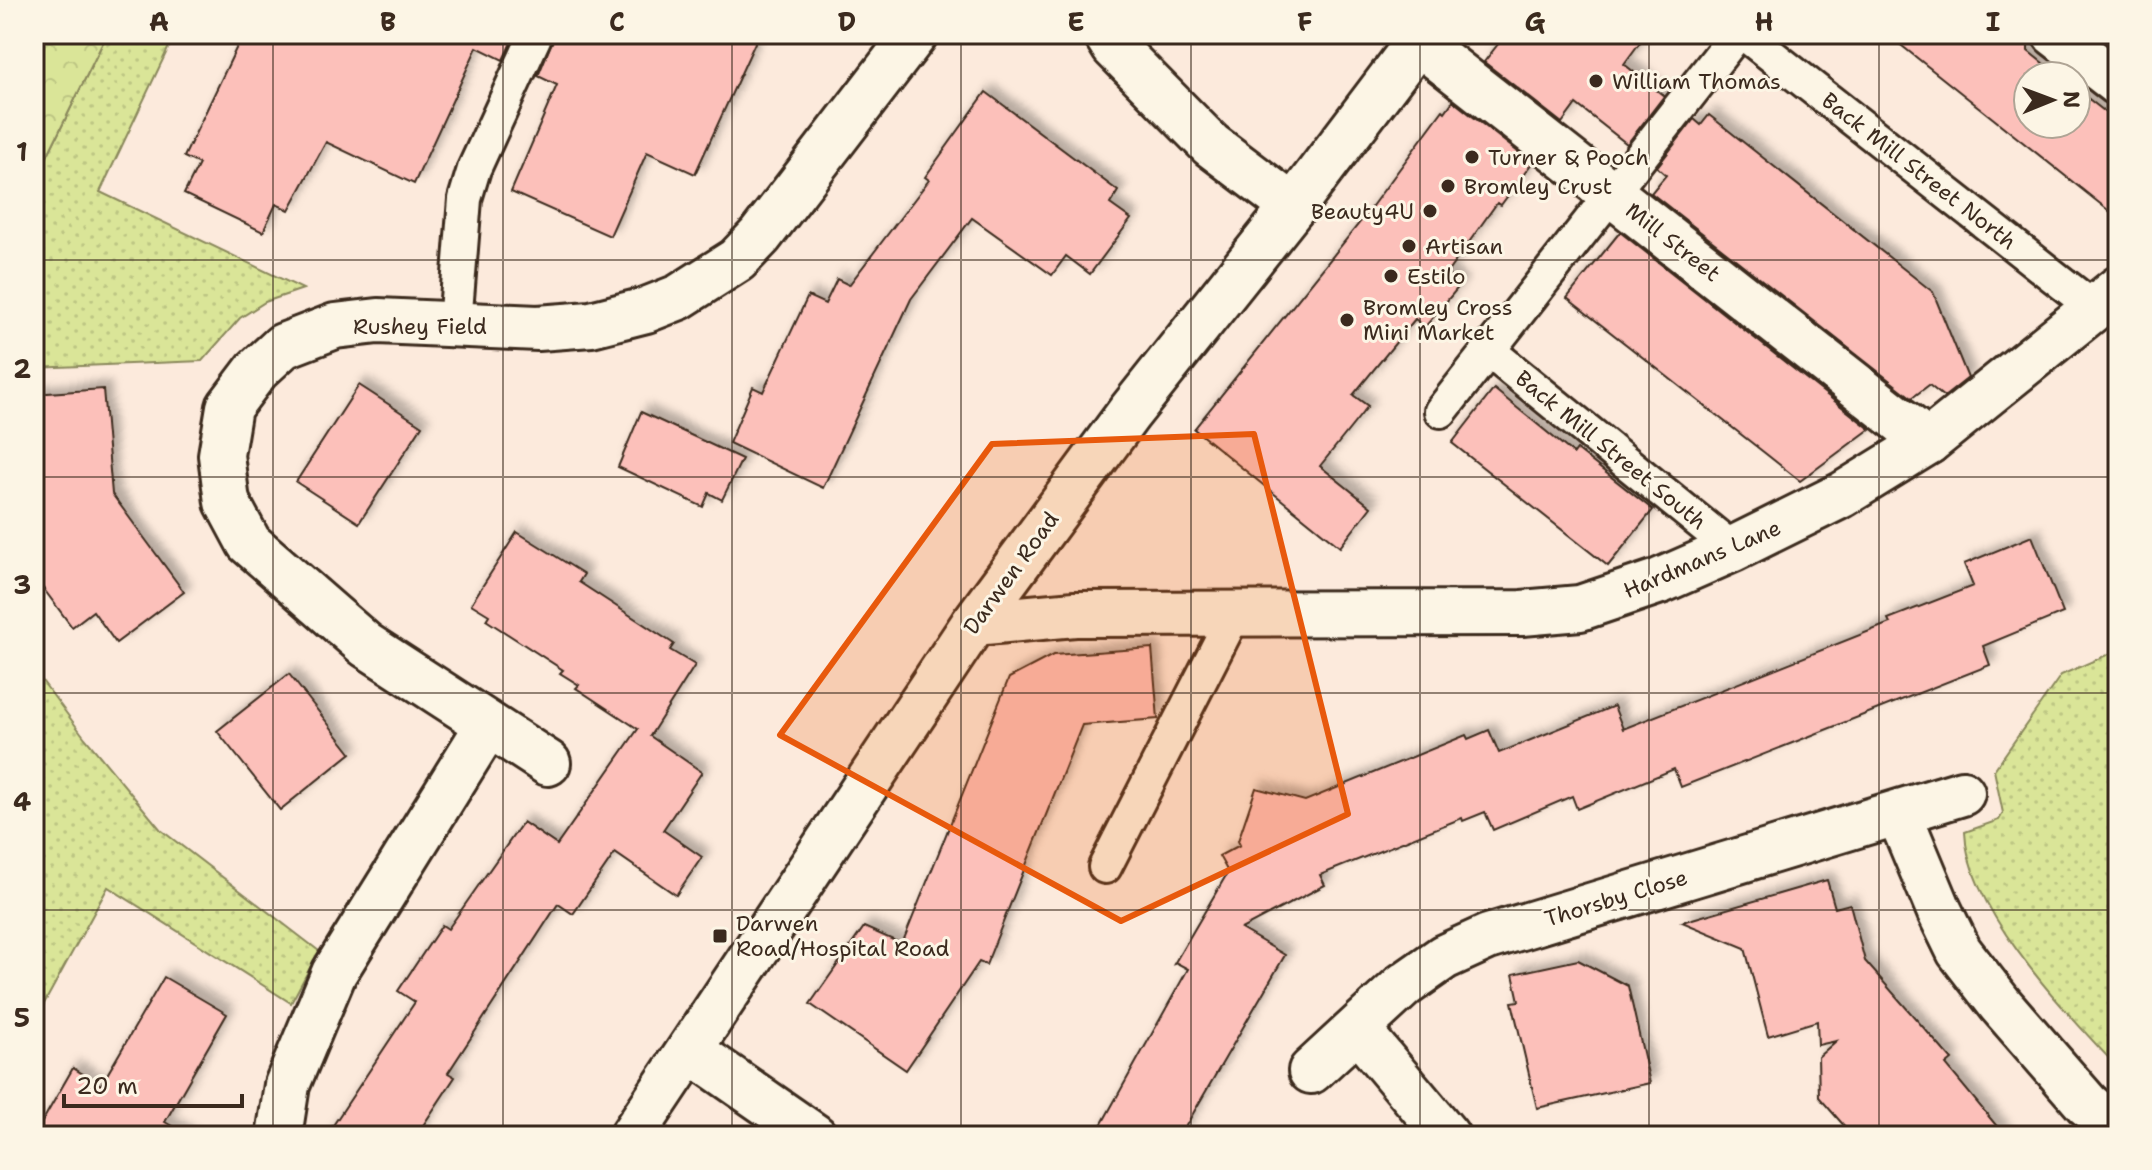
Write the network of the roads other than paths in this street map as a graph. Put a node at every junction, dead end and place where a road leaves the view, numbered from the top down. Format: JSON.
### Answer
{"nodes":[{"id":1,"x":536,"y":34,"type":"edge"},
{"id":2,"x":915,"y":34,"type":"edge"},
{"id":3,"x":1106,"y":34,"type":"edge"},
{"id":4,"x":1737,"y":34,"type":"edge"},
{"id":5,"x":1744,"y":34,"type":"edge"},
{"id":6,"x":2055,"y":34,"type":"edge"},
{"id":7,"x":1421,"y":38,"type":"edge"},
{"id":8,"x":2118,"y":83,"type":"edge"},
{"id":9,"x":1611,"y":194,"type":"junction"},
{"id":10,"x":1293,"y":207,"type":"junction"},
{"id":11,"x":2106,"y":298,"type":"edge"},
{"id":12,"x":455,"y":324,"type":"junction"},
{"id":13,"x":1489,"y":351,"type":"junction"},
{"id":14,"x":1441,"y":411,"type":"dead end"},
{"id":15,"x":1928,"y":442,"type":"junction"},
{"id":16,"x":1733,"y":549,"type":"junction"},
{"id":17,"x":1235,"y":613,"type":"junction"},
{"id":18,"x":974,"y":623,"type":"junction"},
{"id":19,"x":488,"y":725,"type":"junction"},
{"id":20,"x":548,"y":763,"type":"dead end"},
{"id":21,"x":1962,"y":793,"type":"dead end"},
{"id":22,"x":1899,"y":814,"type":"junction"},
{"id":23,"x":1105,"y":867,"type":"dead end"},
{"id":24,"x":1358,"y":1030,"type":"junction"},
{"id":25,"x":690,"y":1050,"type":"junction"},
{"id":26,"x":1311,"y":1071,"type":"dead end"},
{"id":27,"x":2118,"y":1130,"type":"edge"},
{"id":28,"x":279,"y":1136,"type":"edge"},
{"id":29,"x":632,"y":1136,"type":"edge"},
{"id":30,"x":814,"y":1136,"type":"edge"},
{"id":31,"x":1447,"y":1136,"type":"edge"}],
"edges":[{"from":1,"to":12,"type":"lane"},
{"from":2,"to":12,"type":"street","name":"Rushey Field"},
{"from":3,"to":10,"type":"street"},
{"from":4,"to":9,"type":"lane"},
{"from":5,"to":11,"type":"lane","name":"Back Mill Street North"},
{"from":6,"to":8,"type":"street"},
{"from":7,"to":9,"type":"street","name":"Mill Street"},
{"from":7,"to":10,"type":"street","name":"Darwen Road"},
{"from":9,"to":13,"type":"lane"},
{"from":9,"to":15,"type":"street","name":"Mill Street"},
{"from":10,"to":18,"type":"street","name":"Darwen Road"},
{"from":11,"to":15,"type":"street","name":"Hardmans Lane"},
{"from":12,"to":19,"type":"street","name":"Rushey Field"},
{"from":13,"to":14,"type":"lane"},
{"from":13,"to":16,"type":"lane","name":"Back Mill Street South"},
{"from":15,"to":16,"type":"street","name":"Hardmans Lane"},
{"from":16,"to":17,"type":"street","name":"Hardmans Lane"},
{"from":17,"to":18,"type":"street","name":"Hardmans Lane"},
{"from":17,"to":23,"type":"lane"},
{"from":18,"to":25,"type":"street","name":"Darwen Road"},
{"from":19,"to":20,"type":"street","name":"Rushey Field"},
{"from":19,"to":28,"type":"street"},
{"from":21,"to":22,"type":"street","name":"Thorsby Close"},
{"from":22,"to":24,"type":"street","name":"Thorsby Close"},
{"from":22,"to":27,"type":"street"},
{"from":24,"to":26,"type":"street","name":"Thorsby Close"},
{"from":24,"to":31,"type":"street"},
{"from":25,"to":29,"type":"street","name":"Darwen Road"},
{"from":25,"to":30,"type":"street"}]}
